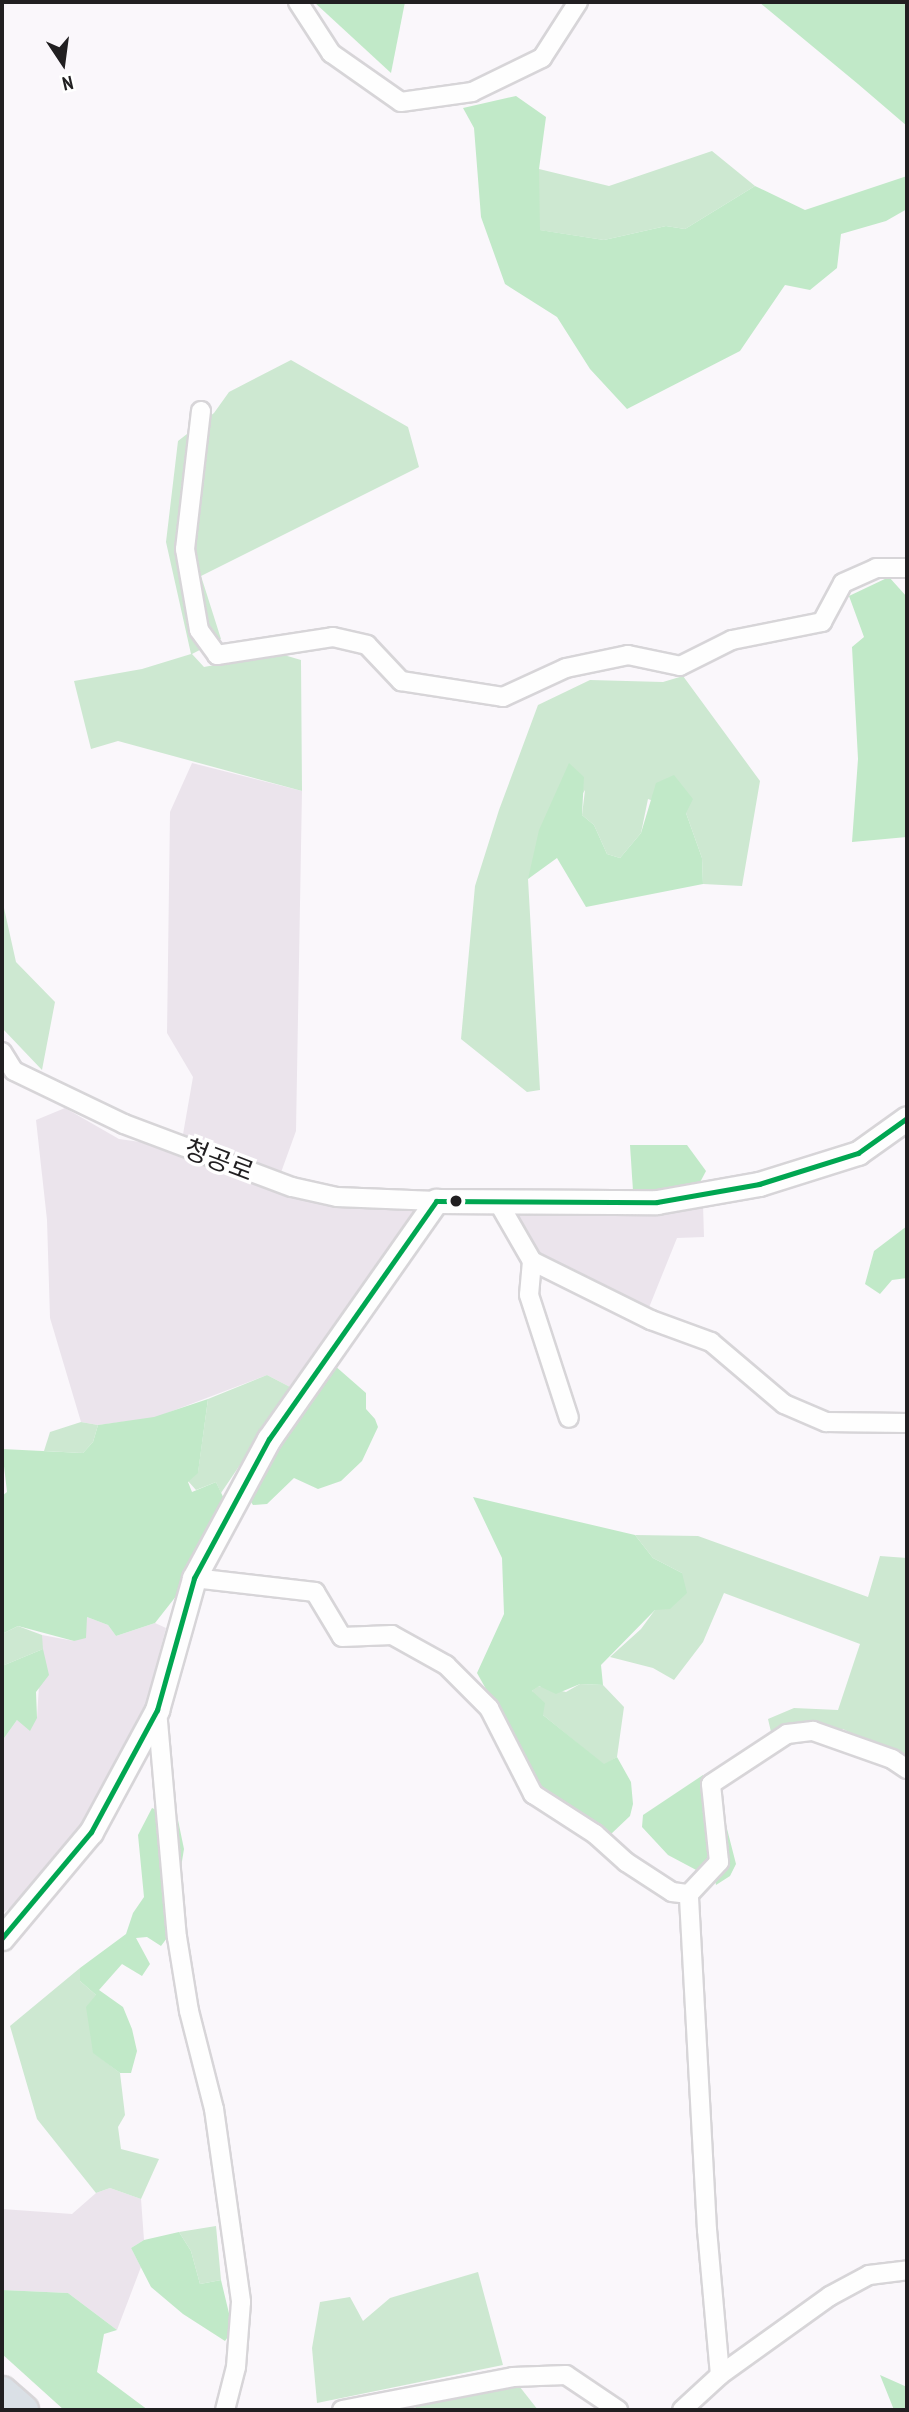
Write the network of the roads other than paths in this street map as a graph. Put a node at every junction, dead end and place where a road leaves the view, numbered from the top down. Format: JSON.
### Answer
{"nodes":[{"id":1,"x":298,"y":2,"type":"edge"},
{"id":2,"x":578,"y":2,"type":"edge"},
{"id":3,"x":201,"y":411,"type":"dead end"},
{"id":4,"x":907,"y":568,"type":"edge"},
{"id":5,"x":2,"y":1052,"type":"edge"},
{"id":6,"x":8,"y":1073,"type":"edge"},
{"id":7,"x":907,"y":1118,"type":"edge"},
{"id":8,"x":436,"y":1201,"type":"junction"},
{"id":9,"x":498,"y":1202,"type":"junction"},
{"id":10,"x":532,"y":1261,"type":"junction"},
{"id":11,"x":569,"y":1418,"type":"dead end"},
{"id":12,"x":907,"y":1423,"type":"edge"},
{"id":13,"x":194,"y":1578,"type":"junction"},
{"id":14,"x":157,"y":1710,"type":"junction"},
{"id":15,"x":907,"y":1769,"type":"edge"},
{"id":16,"x":690,"y":1894,"type":"junction"},
{"id":17,"x":2,"y":1938,"type":"edge"},
{"id":18,"x":907,"y":2270,"type":"edge"},
{"id":19,"x":720,"y":2375,"type":"junction"},
{"id":20,"x":2,"y":2392,"type":"edge"},
{"id":21,"x":23,"y":2410,"type":"edge"},
{"id":22,"x":225,"y":2410,"type":"edge"},
{"id":23,"x":342,"y":2410,"type":"edge"},
{"id":24,"x":618,"y":2410,"type":"edge"},
{"id":25,"x":681,"y":2410,"type":"edge"}],
"edges":[{"from":1,"to":2,"type":"street"},
{"from":3,"to":4,"type":"street"},
{"from":5,"to":6,"type":"street"},
{"from":6,"to":8,"type":"street","name":"청공로"},
{"from":7,"to":9,"type":"street","name":"청공로"},
{"from":8,"to":9,"type":"street","name":"청공로"},
{"from":8,"to":13,"type":"street"},
{"from":9,"to":10,"type":"street"},
{"from":10,"to":11,"type":"street"},
{"from":10,"to":12,"type":"street"},
{"from":13,"to":14,"type":"street"},
{"from":13,"to":16,"type":"street"},
{"from":14,"to":17,"type":"street"},
{"from":14,"to":22,"type":"street"},
{"from":15,"to":16,"type":"street"},
{"from":16,"to":19,"type":"street"},
{"from":18,"to":19,"type":"street"},
{"from":19,"to":25,"type":"street"},
{"from":20,"to":21,"type":"highway"},
{"from":23,"to":24,"type":"street"}]}
